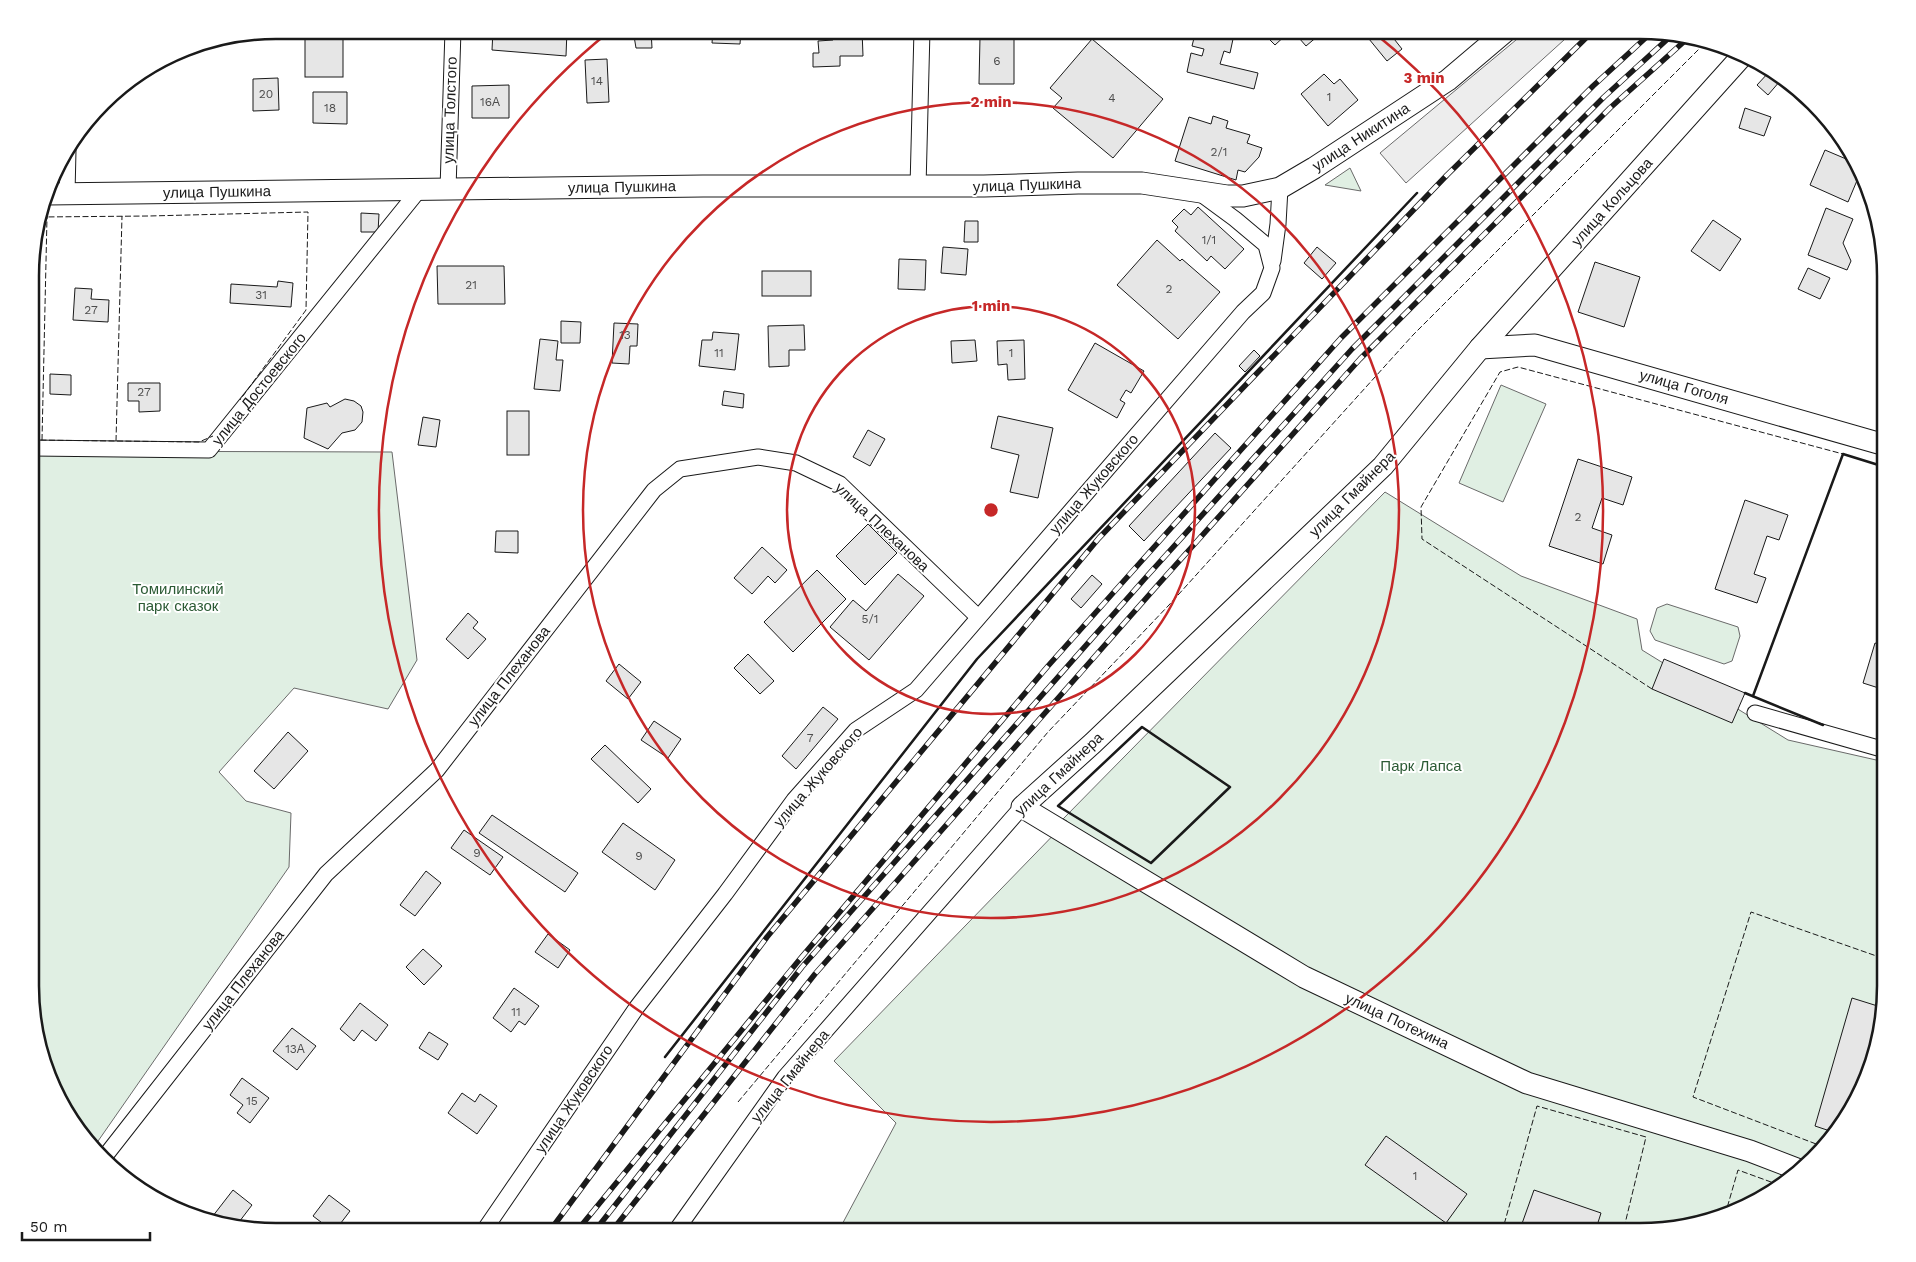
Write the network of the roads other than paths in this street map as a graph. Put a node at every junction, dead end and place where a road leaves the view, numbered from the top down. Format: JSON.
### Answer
{"nodes":[{"id":1,"x":453,"y":39,"type":"edge"},
{"id":2,"x":922,"y":39,"type":"edge"},
{"id":3,"x":1496,"y":39,"type":"edge"},
{"id":4,"x":1739,"y":60,"type":"edge"},
{"id":5,"x":62,"y":172,"type":"edge"},
{"id":6,"x":918,"y":187,"type":"junction"},
{"id":7,"x":1280,"y":188,"type":"junction"},
{"id":8,"x":448,"y":189,"type":"junction"},
{"id":9,"x":419,"y":190,"type":"junction"},
{"id":10,"x":1196,"y":190,"type":"junction"},
{"id":11,"x":57,"y":194,"type":"edge"},
{"id":12,"x":1272,"y":268,"type":"junction"},
{"id":13,"x":1480,"y":348,"type":"junction"},
{"id":14,"x":1877,"y":442,"type":"edge"},
{"id":15,"x":39,"y":448,"type":"edge"},
{"id":16,"x":978,"y":617,"type":"junction"},
{"id":17,"x":1754,"y":713,"type":"dead end"},
{"id":18,"x":1877,"y":747,"type":"edge"},
{"id":19,"x":1022,"y":807,"type":"junction"},
{"id":20,"x":107,"y":1153,"type":"edge"},
{"id":21,"x":1793,"y":1167,"type":"edge"},
{"id":22,"x":489,"y":1223,"type":"edge"},
{"id":23,"x":681,"y":1223,"type":"edge"}],
"edges":[{"from":1,"to":8,"type":"street","name":"улица Толстого"},
{"from":2,"to":6,"type":"street"},
{"from":3,"to":7,"type":"street","name":"улица Никитина"},
{"from":4,"to":13,"type":"street","name":"улица Кольцова"},
{"from":5,"to":11,"type":"street"},
{"from":6,"to":8,"type":"street","name":"улица Пушкина"},
{"from":6,"to":10,"type":"street","name":"улица Пушкина"},
{"from":7,"to":10,"type":"street","name":"улица Никитина"},
{"from":7,"to":12,"type":"street","name":"улица Жуковского"},
{"from":8,"to":9,"type":"street","name":"улица Пушкина"},
{"from":9,"to":11,"type":"street","name":"улица Пушкина"},
{"from":9,"to":15,"type":"street","name":"улица Достоевского"},
{"from":10,"to":12,"type":"street"},
{"from":12,"to":16,"type":"street","name":"улица Жуковского"},
{"from":13,"to":14,"type":"street","name":"улица Гоголя"},
{"from":13,"to":19,"type":"street","name":"улица Гмайнера"},
{"from":16,"to":20,"type":"street","name":"улица Плеханова"},
{"from":16,"to":22,"type":"street","name":"улица Жуковского"},
{"from":17,"to":18,"type":"street"},
{"from":19,"to":21,"type":"street","name":"улица Потехина"},
{"from":19,"to":23,"type":"street","name":"улица Гмайнера"}]}
